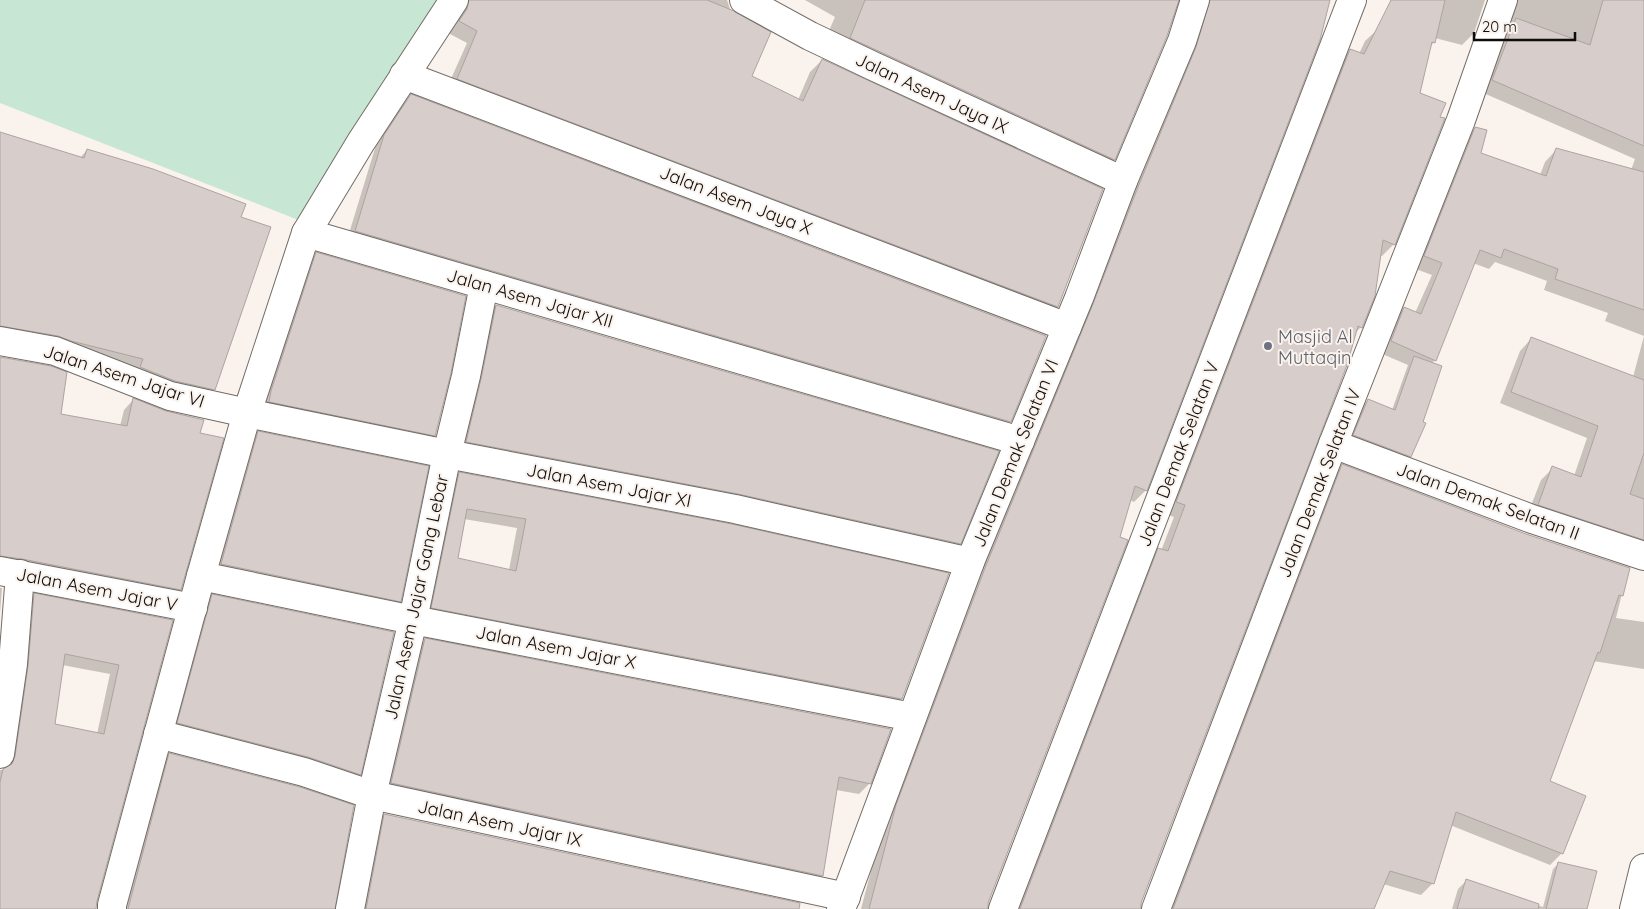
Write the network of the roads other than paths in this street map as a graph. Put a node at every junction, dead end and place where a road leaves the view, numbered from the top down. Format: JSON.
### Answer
{"nodes":[{"id":1,"x":454,"y":0,"type":"edge"},
{"id":2,"x":744,"y":0,"type":"edge"},
{"id":3,"x":1196,"y":0,"type":"edge"},
{"id":4,"x":1352,"y":0,"type":"edge"},
{"id":5,"x":1503,"y":0,"type":"edge"},
{"id":6,"x":404,"y":75,"type":"junction"},
{"id":7,"x":1123,"y":181,"type":"junction"},
{"id":8,"x":306,"y":233,"type":"junction"},
{"id":9,"x":484,"y":285,"type":"junction"},
{"id":10,"x":1067,"y":327,"type":"junction"},
{"id":11,"x":0,"y":340,"type":"edge"},
{"id":12,"x":247,"y":413,"type":"junction"},
{"id":13,"x":1020,"y":441,"type":"junction"},
{"id":14,"x":1333,"y":444,"type":"junction"},
{"id":15,"x":447,"y":454,"type":"junction"},
{"id":16,"x":1644,"y":556,"type":"edge"},
{"id":17,"x":970,"y":562,"type":"junction"},
{"id":18,"x":10,"y":572,"type":"edge"},
{"id":19,"x":201,"y":576,"type":"junction"},
{"id":20,"x":193,"y":608,"type":"junction"},
{"id":21,"x":413,"y":620,"type":"junction"},
{"id":22,"x":912,"y":716,"type":"junction"},
{"id":23,"x":158,"y":734,"type":"junction"},
{"id":24,"x":0,"y":754,"type":"edge"},
{"id":25,"x":372,"y":795,"type":"junction"},
{"id":26,"x":1644,"y":868,"type":"edge"},
{"id":27,"x":844,"y":903,"type":"edge"},
{"id":28,"x":112,"y":907,"type":"edge"},
{"id":29,"x":350,"y":909,"type":"edge"},
{"id":30,"x":1003,"y":909,"type":"edge"},
{"id":31,"x":1156,"y":909,"type":"edge"},
{"id":32,"x":1634,"y":909,"type":"edge"}],
"edges":[{"from":1,"to":6,"type":"main road"},
{"from":2,"to":7,"type":"main road","name":"Jalan Asem Jaya IX"},
{"from":3,"to":7,"type":"main road","name":"Jalan Demak Selatan VI"},
{"from":4,"to":30,"type":"main road","name":"Jalan Demak Selatan V"},
{"from":5,"to":14,"type":"main road","name":"Jalan Demak Selatan IV"},
{"from":6,"to":8,"type":"main road"},
{"from":6,"to":10,"type":"main road","name":"Jalan Asem Jaya X"},
{"from":7,"to":10,"type":"main road","name":"Jalan Demak Selatan VI"},
{"from":8,"to":9,"type":"main road","name":"Jalan Asem Jajar XII"},
{"from":8,"to":12,"type":"main road"},
{"from":9,"to":13,"type":"main road","name":"Jalan Asem Jajar XII"},
{"from":9,"to":15,"type":"main road","name":"Jalan Asem Jajar Gang Lebar"},
{"from":10,"to":13,"type":"main road","name":"Jalan Demak Selatan VI"},
{"from":11,"to":12,"type":"main road","name":"Jalan Asem Jajar VI"},
{"from":12,"to":15,"type":"main road","name":"Jalan Asem Jajar XI"},
{"from":12,"to":19,"type":"main road"},
{"from":13,"to":17,"type":"main road","name":"Jalan Demak Selatan VI"},
{"from":14,"to":16,"type":"main road","name":"Jalan Demak Selatan II"},
{"from":14,"to":31,"type":"main road","name":"Jalan Demak Selatan IV"},
{"from":15,"to":17,"type":"main road","name":"Jalan Asem Jajar XI"},
{"from":15,"to":21,"type":"main road","name":"Jalan Asem Jajar Gang Lebar"},
{"from":17,"to":22,"type":"main road","name":"Jalan Demak Selatan VI"},
{"from":18,"to":20,"type":"main road","name":"Jalan Asem Jajar V"},
{"from":18,"to":24,"type":"main road"},
{"from":19,"to":20,"type":"main road"},
{"from":19,"to":21,"type":"main road","name":"Jalan Asem Jajar X"},
{"from":20,"to":23,"type":"main road"},
{"from":21,"to":22,"type":"main road","name":"Jalan Asem Jajar X"},
{"from":21,"to":25,"type":"main road","name":"Jalan Asem Jajar Gang Lebar"},
{"from":22,"to":27,"type":"main road","name":"Jalan Demak Selatan VI"},
{"from":23,"to":25,"type":"main road","name":"Jalan Asem Jajar IX"},
{"from":23,"to":28,"type":"main road"},
{"from":25,"to":27,"type":"main road","name":"Jalan Asem Jajar IX"},
{"from":25,"to":29,"type":"main road","name":"Jalan Asem Jajar Gang Lebar"},
{"from":26,"to":32,"type":"main road"}]}
